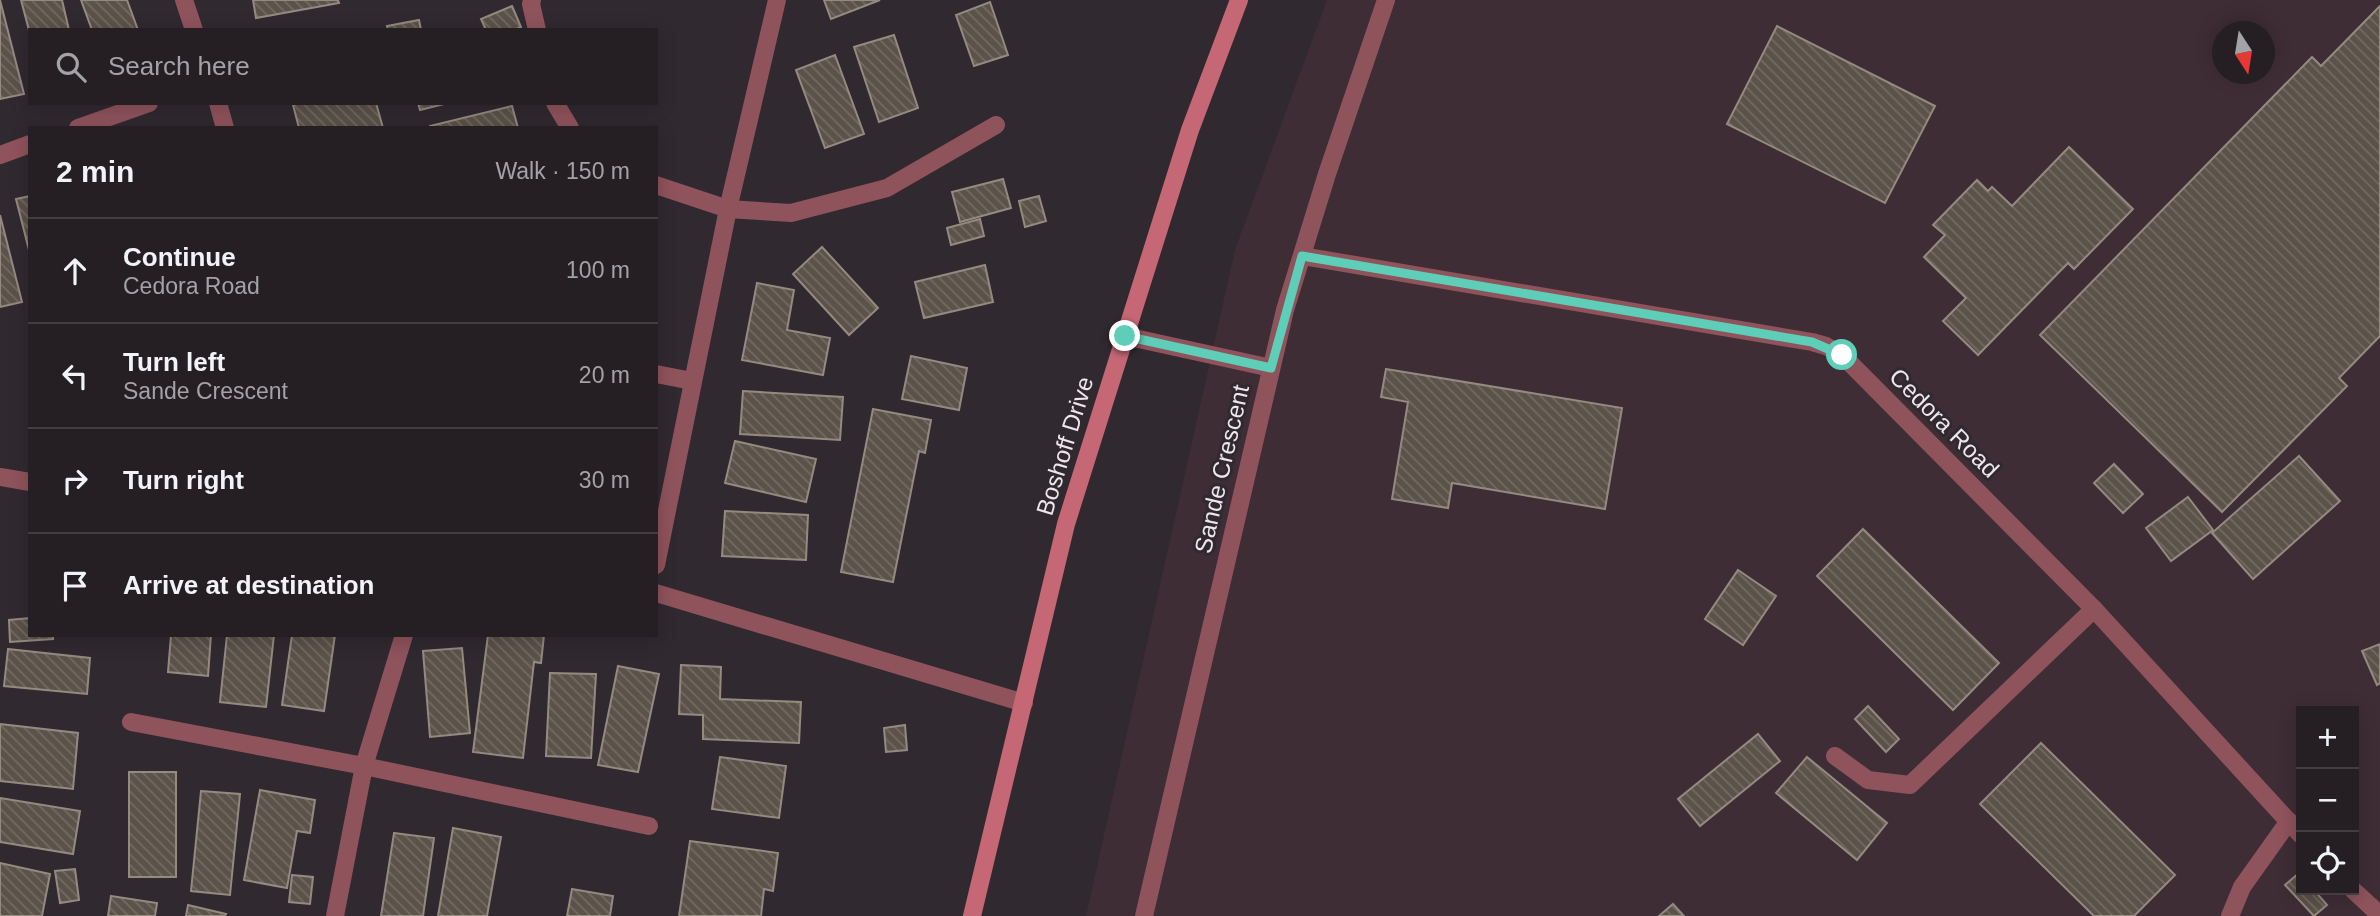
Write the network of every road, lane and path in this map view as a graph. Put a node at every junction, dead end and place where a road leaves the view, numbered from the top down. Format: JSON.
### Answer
{"nodes":[{"id":1,"x":184,"y":0,"type":"edge"},
{"id":2,"x":533,"y":0,"type":"edge"},
{"id":3,"x":777,"y":0,"type":"edge"},
{"id":4,"x":1239,"y":0,"type":"edge"},
{"id":5,"x":1386,"y":0,"type":"edge"},
{"id":6,"x":193,"y":28,"type":"edge"},
{"id":7,"x":537,"y":28,"type":"edge"},
{"id":8,"x":143,"y":105,"type":"edge"},
{"id":9,"x":219,"y":105,"type":"edge"},
{"id":10,"x":556,"y":105,"type":"edge"},
{"id":11,"x":996,"y":125,"type":"dead end"},
{"id":12,"x":84,"y":126,"type":"edge"},
{"id":13,"x":224,"y":126,"type":"edge"},
{"id":14,"x":569,"y":126,"type":"edge"},
{"id":15,"x":28,"y":145,"type":"edge"},
{"id":16,"x":0,"y":155,"type":"edge"},
{"id":17,"x":658,"y":186,"type":"edge"},
{"id":18,"x":728,"y":209,"type":"junction"},
{"id":19,"x":1302,"y":256,"type":"junction"},
{"id":20,"x":1125,"y":336,"type":"junction"},
{"id":21,"x":1271,"y":368,"type":"junction"},
{"id":22,"x":658,"y":374,"type":"edge"},
{"id":23,"x":692,"y":381,"type":"junction"},
{"id":24,"x":0,"y":477,"type":"edge"},
{"id":25,"x":28,"y":482,"type":"edge"},
{"id":26,"x":658,"y":555,"type":"edge"},
{"id":27,"x":658,"y":594,"type":"edge"},
{"id":28,"x":2094,"y":609,"type":"junction"},
{"id":29,"x":403,"y":637,"type":"edge"},
{"id":30,"x":1024,"y":703,"type":"junction"},
{"id":31,"x":131,"y":722,"type":"dead end"},
{"id":32,"x":1835,"y":756,"type":"dead end"},
{"id":33,"x":364,"y":766,"type":"junction"},
{"id":34,"x":649,"y":825,"type":"dead end"},
{"id":35,"x":2295,"y":828,"type":"edge"},
{"id":36,"x":2358,"y":895,"type":"edge"},
{"id":37,"x":2380,"y":915,"type":"edge"},
{"id":38,"x":335,"y":916,"type":"edge"},
{"id":39,"x":972,"y":916,"type":"edge"},
{"id":40,"x":1144,"y":916,"type":"edge"},
{"id":41,"x":2231,"y":916,"type":"edge"}],
"edges":[{"from":1,"to":6,"type":"street"},
{"from":2,"to":7,"type":"street"},
{"from":3,"to":18,"type":"street"},
{"from":4,"to":20,"type":"main road","name":"Boshoff Drive"},
{"from":5,"to":19,"type":"street","name":"Sande Crescent"},
{"from":8,"to":12,"type":"street"},
{"from":9,"to":13,"type":"street"},
{"from":10,"to":14,"type":"street"},
{"from":11,"to":18,"type":"street"},
{"from":15,"to":16,"type":"street"},
{"from":17,"to":18,"type":"street"},
{"from":18,"to":23,"type":"street"},
{"from":19,"to":21,"type":"street","name":"Sande Crescent"},
{"from":19,"to":28,"type":"street","name":"Cedora Road"},
{"from":20,"to":21,"type":"street"},
{"from":20,"to":30,"type":"main road","name":"Boshoff Drive"},
{"from":21,"to":40,"type":"street","name":"Sande Crescent"},
{"from":22,"to":23,"type":"street"},
{"from":23,"to":26,"type":"street"},
{"from":24,"to":25,"type":"street"},
{"from":27,"to":30,"type":"street"},
{"from":28,"to":32,"type":"street"},
{"from":28,"to":35,"type":"street","name":"Cedora Road"},
{"from":29,"to":33,"type":"street"},
{"from":30,"to":39,"type":"main road","name":"Boshoff Drive"},
{"from":31,"to":33,"type":"street"},
{"from":33,"to":34,"type":"street"},
{"from":33,"to":38,"type":"street"},
{"from":35,"to":41,"type":"street"},
{"from":36,"to":37,"type":"street"}]}
